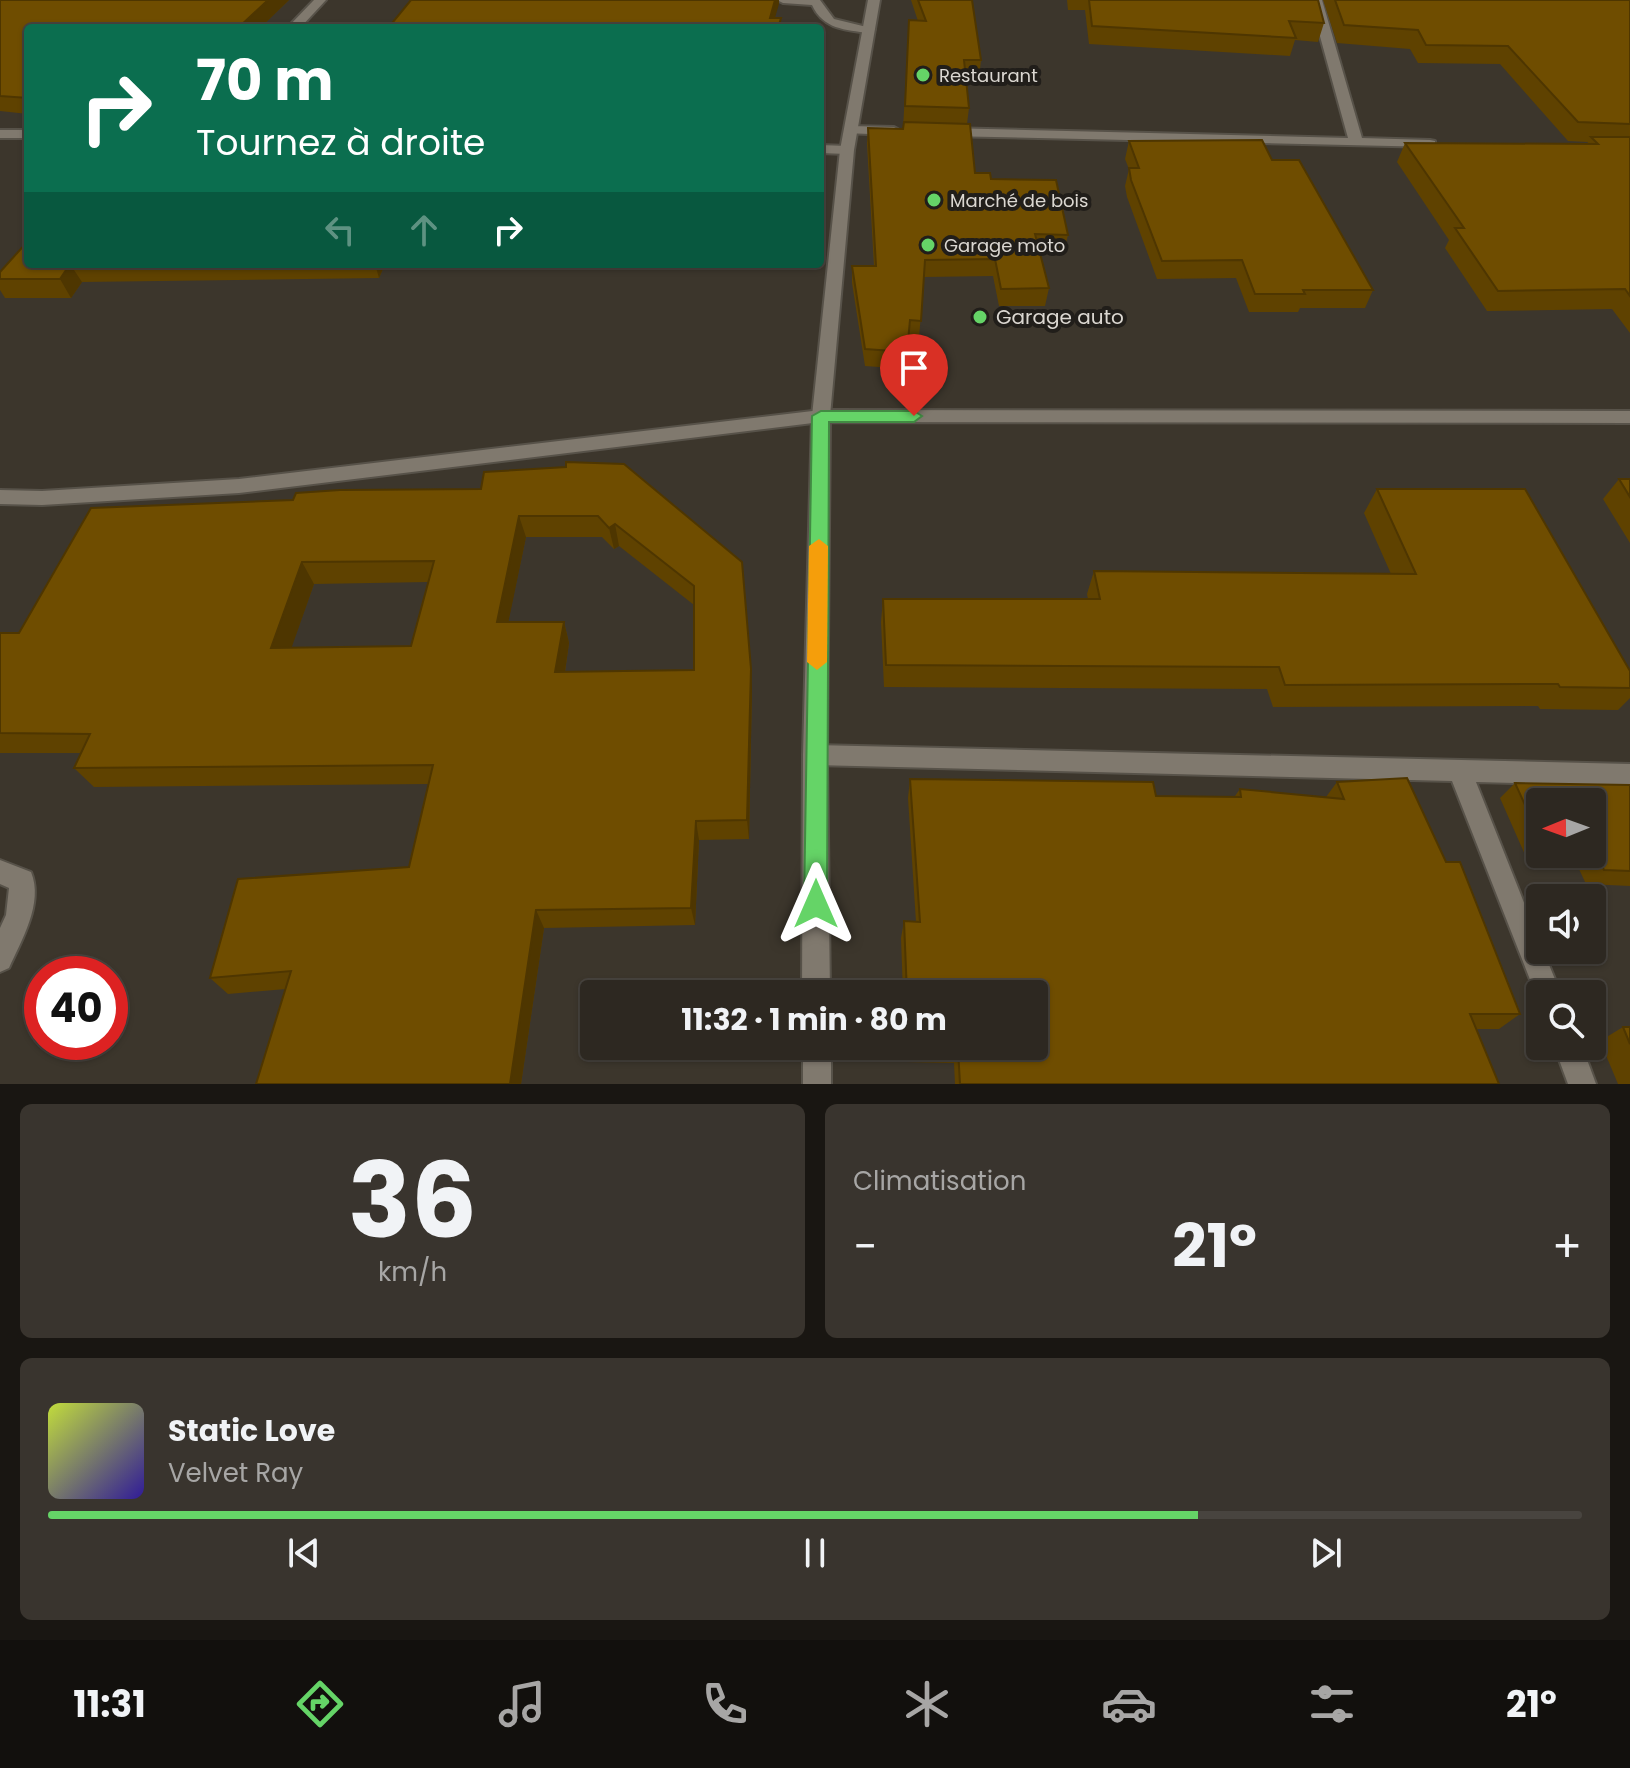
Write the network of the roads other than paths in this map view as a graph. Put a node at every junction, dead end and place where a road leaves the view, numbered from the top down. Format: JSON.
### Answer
{"nodes":[{"id":1,"x":320,"y":0,"type":"edge"},
{"id":2,"x":783,"y":0,"type":"edge"},
{"id":3,"x":874,"y":0,"type":"edge"},
{"id":4,"x":1316,"y":0,"type":"edge"},
{"id":5,"x":816,"y":1,"type":"edge"},
{"id":6,"x":297,"y":24,"type":"edge"},
{"id":7,"x":869,"y":29,"type":"junction"},
{"id":8,"x":850,"y":130,"type":"junction"},
{"id":9,"x":913,"y":131,"type":"edge"},
{"id":10,"x":929,"y":132,"type":"edge"},
{"id":11,"x":0,"y":134,"type":"edge"},
{"id":12,"x":24,"y":134,"type":"edge"},
{"id":13,"x":1356,"y":142,"type":"junction"},
{"id":14,"x":1447,"y":145,"type":"edge"},
{"id":15,"x":824,"y":149,"type":"edge"},
{"id":16,"x":847,"y":150,"type":"junction"},
{"id":17,"x":821,"y":416,"type":"junction"},
{"id":18,"x":1630,"y":417,"type":"edge"},
{"id":19,"x":0,"y":497,"type":"edge"},
{"id":20,"x":815,"y":755,"type":"junction"},
{"id":21,"x":1459,"y":769,"type":"junction"},
{"id":22,"x":1630,"y":775,"type":"edge"},
{"id":23,"x":0,"y":872,"type":"edge"},
{"id":24,"x":0,"y":959,"type":"edge"},
{"id":25,"x":816,"y":980,"type":"edge"},
{"id":26,"x":1542,"y":980,"type":"edge"},
{"id":27,"x":817,"y":1060,"type":"edge"},
{"id":28,"x":1573,"y":1060,"type":"edge"},
{"id":29,"x":817,"y":1084,"type":"edge"},
{"id":30,"x":1582,"y":1084,"type":"edge"}],
"edges":[{"from":1,"to":6,"type":"street"},
{"from":2,"to":5,"type":"street"},
{"from":3,"to":7,"type":"street"},
{"from":4,"to":13,"type":"street"},
{"from":5,"to":7,"type":"street"},
{"from":7,"to":8,"type":"street"},
{"from":8,"to":9,"type":"street"},
{"from":8,"to":16,"type":"street"},
{"from":10,"to":13,"type":"street"},
{"from":11,"to":12,"type":"street"},
{"from":13,"to":14,"type":"street"},
{"from":15,"to":16,"type":"street"},
{"from":16,"to":17,"type":"street"},
{"from":17,"to":18,"type":"street"},
{"from":17,"to":19,"type":"street"},
{"from":17,"to":20,"type":"street"},
{"from":20,"to":21,"type":"street"},
{"from":20,"to":25,"type":"street"},
{"from":21,"to":22,"type":"street"},
{"from":21,"to":26,"type":"street"},
{"from":23,"to":24,"type":"street"},
{"from":27,"to":29,"type":"street"},
{"from":28,"to":30,"type":"street"}]}
